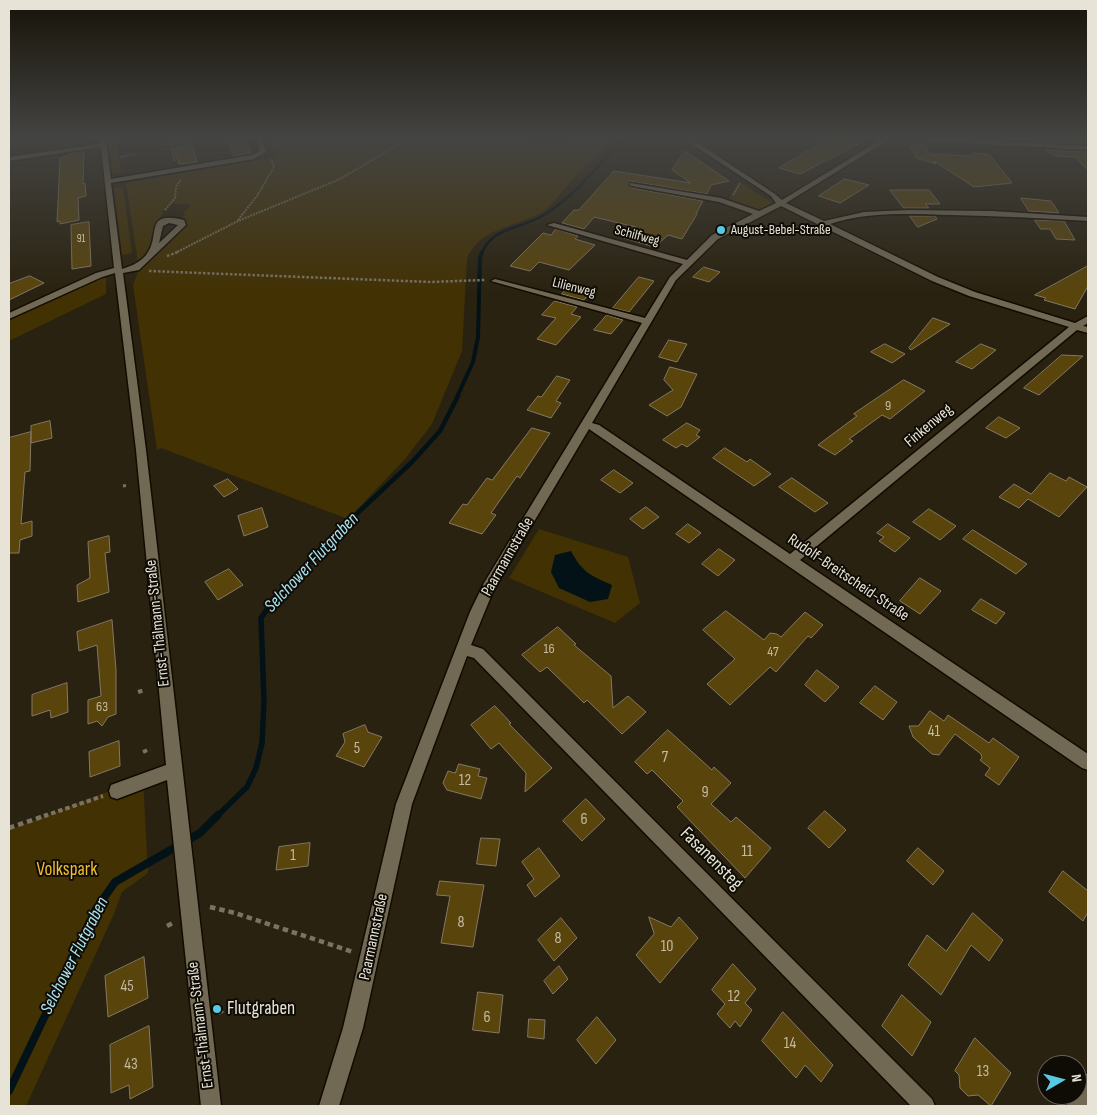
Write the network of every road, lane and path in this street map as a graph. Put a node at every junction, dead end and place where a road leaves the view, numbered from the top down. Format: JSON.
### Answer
{"nodes":[{"id":1,"x":108,"y":191,"type":"edge"},
{"id":2,"x":176,"y":191,"type":"edge"},
{"id":3,"x":260,"y":191,"type":"edge"},
{"id":4,"x":310,"y":191,"type":"edge"},
{"id":5,"x":670,"y":191,"type":"edge"},
{"id":6,"x":736,"y":191,"type":"edge"},
{"id":7,"x":767,"y":191,"type":"edge"},
{"id":8,"x":801,"y":191,"type":"edge"},
{"id":9,"x":730,"y":202,"type":"junction"},
{"id":10,"x":781,"y":203,"type":"junction"},
{"id":11,"x":759,"y":214,"type":"junction"},
{"id":12,"x":1088,"y":219,"type":"edge"},
{"id":13,"x":238,"y":220,"type":"junction"},
{"id":14,"x":162,"y":222,"type":"junction"},
{"id":15,"x":824,"y":224,"type":"junction"},
{"id":16,"x":551,"y":225,"type":"dead end"},
{"id":17,"x":153,"y":251,"type":"junction"},
{"id":18,"x":165,"y":257,"type":"dead end"},
{"id":19,"x":688,"y":263,"type":"junction"},
{"id":20,"x":136,"y":268,"type":"junction"},
{"id":21,"x":118,"y":271,"type":"junction"},
{"id":22,"x":495,"y":282,"type":"joint"},
{"id":23,"x":9,"y":316,"type":"edge"},
{"id":24,"x":1088,"y":319,"type":"edge"},
{"id":25,"x":646,"y":321,"type":"junction"},
{"id":26,"x":1076,"y":326,"type":"junction"},
{"id":27,"x":1088,"y":330,"type":"edge"},
{"id":28,"x":587,"y":425,"type":"junction"},
{"id":29,"x":128,"y":485,"type":"dead end"},
{"id":30,"x":123,"y":486,"type":"dead end"},
{"id":31,"x":791,"y":560,"type":"junction"},
{"id":32,"x":463,"y":649,"type":"junction"},
{"id":33,"x":145,"y":690,"type":"dead end"},
{"id":34,"x":138,"y":692,"type":"dead end"},
{"id":35,"x":150,"y":749,"type":"dead end"},
{"id":36,"x":143,"y":752,"type":"dead end"},
{"id":37,"x":1088,"y":763,"type":"edge"},
{"id":38,"x":174,"y":770,"type":"junction"},
{"id":39,"x":117,"y":791,"type":"joint"},
{"id":40,"x":9,"y":828,"type":"edge"},
{"id":41,"x":210,"y":907,"type":"dead end"},
{"id":42,"x":173,"y":923,"type":"dead end"},
{"id":43,"x":167,"y":926,"type":"dead end"},
{"id":44,"x":370,"y":958,"type":"junction"},
{"id":45,"x":225,"y":1009,"type":"dead end"},
{"id":46,"x":218,"y":1013,"type":"dead end"},
{"id":47,"x":1088,"y":1083,"type":"edge"},
{"id":48,"x":211,"y":1106,"type":"edge"},
{"id":49,"x":329,"y":1106,"type":"edge"},
{"id":50,"x":925,"y":1106,"type":"edge"},
{"id":51,"x":1076,"y":1106,"type":"edge"}],
"edges":[{"from":1,"to":21,"type":"street","name":"Ernst-Thälmann-Straße"},
{"from":2,"to":14,"type":"path"},
{"from":3,"to":13,"type":"path"},
{"from":4,"to":13,"type":"path"},
{"from":5,"to":9,"type":"street"},
{"from":6,"to":9,"type":"path"},
{"from":7,"to":10,"type":"street"},
{"from":8,"to":10,"type":"street","name":"Paarmannstraße"},
{"from":9,"to":11,"type":"street"},
{"from":10,"to":11,"type":"street","name":"Paarmannstraße"},
{"from":10,"to":15,"type":"street"},
{"from":11,"to":19,"type":"street","name":"Paarmannstraße"},
{"from":12,"to":15,"type":"street"},
{"from":13,"to":18,"type":"path"},
{"from":14,"to":17,"type":"street"},
{"from":14,"to":17,"type":"street"},
{"from":15,"to":26,"type":"street"},
{"from":16,"to":19,"type":"street","name":"Schilfweg"},
{"from":17,"to":20,"type":"street"},
{"from":19,"to":25,"type":"street","name":"Paarmannstraße"},
{"from":20,"to":21,"type":"street"},
{"from":20,"to":22,"type":"path"},
{"from":21,"to":23,"type":"street"},
{"from":21,"to":38,"type":"street","name":"Ernst-Thälmann-Straße"},
{"from":22,"to":25,"type":"street","name":"Lilienweg"},
{"from":24,"to":26,"type":"street","name":"Finkenweg"},
{"from":25,"to":28,"type":"street","name":"Paarmannstraße"},
{"from":26,"to":27,"type":"street"},
{"from":26,"to":31,"type":"street","name":"Finkenweg"},
{"from":28,"to":31,"type":"street","name":"Rudolf-Breitscheid-Straße"},
{"from":28,"to":32,"type":"street","name":"Paarmannstraße"},
{"from":29,"to":30,"type":"path"},
{"from":31,"to":37,"type":"street","name":"Rudolf-Breitscheid-Straße"},
{"from":32,"to":44,"type":"street","name":"Paarmannstraße"},
{"from":32,"to":50,"type":"street","name":"Fasanensteg"},
{"from":33,"to":34,"type":"path"},
{"from":35,"to":36,"type":"path"},
{"from":38,"to":39,"type":"street"},
{"from":38,"to":48,"type":"street","name":"Ernst-Thälmann-Straße"},
{"from":39,"to":40,"type":"path"},
{"from":41,"to":44,"type":"path"},
{"from":42,"to":43,"type":"path"},
{"from":44,"to":49,"type":"street","name":"Paarmannstraße"},
{"from":45,"to":46,"type":"path"},
{"from":47,"to":51,"type":"street"}]}
